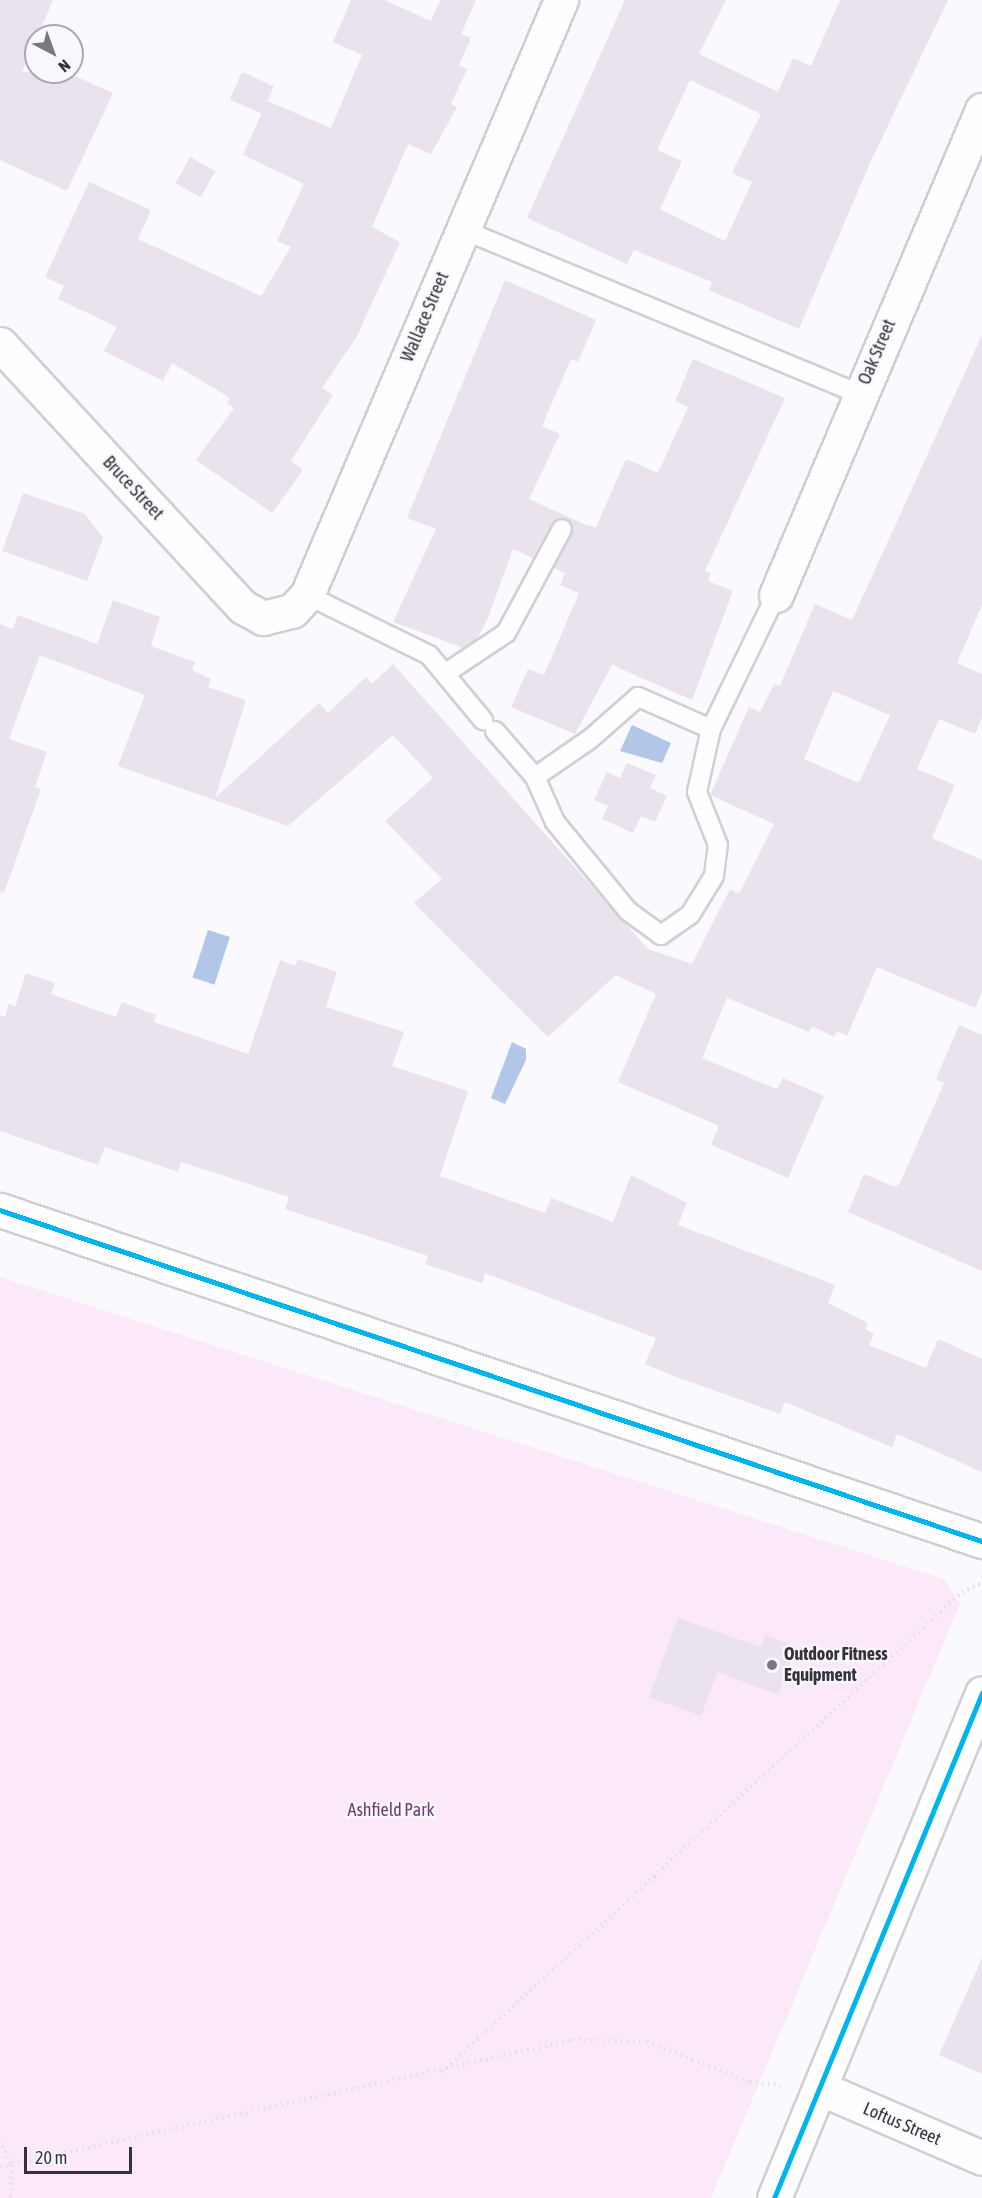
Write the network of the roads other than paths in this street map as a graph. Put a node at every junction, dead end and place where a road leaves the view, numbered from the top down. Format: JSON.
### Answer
{"nodes":[{"id":1,"x":561,"y":0,"type":"edge"},
{"id":2,"x":982,"y":110,"type":"edge"},
{"id":3,"x":461,"y":229,"type":"junction"},
{"id":4,"x":0,"y":344,"type":"edge"},
{"id":5,"x":859,"y":394,"type":"junction"},
{"id":6,"x":562,"y":529,"type":"dead end"},
{"id":7,"x":307,"y":594,"type":"junction"},
{"id":8,"x":776,"y":595,"type":"joint"},
{"id":9,"x":273,"y":618,"type":"joint"},
{"id":10,"x":446,"y":673,"type":"junction"},
{"id":11,"x":711,"y":729,"type":"junction"},
{"id":12,"x":535,"y":777,"type":"junction"},
{"id":13,"x":0,"y":1210,"type":"edge"},
{"id":14,"x":982,"y":1541,"type":"edge"},
{"id":15,"x":982,"y":1693,"type":"edge"},
{"id":16,"x":822,"y":2090,"type":"junction"},
{"id":17,"x":982,"y":2158,"type":"edge"},
{"id":18,"x":774,"y":2198,"type":"edge"}],
"edges":[{"from":1,"to":3,"type":"street","name":"Wallace Street"},
{"from":2,"to":5,"type":"street","name":"Oak Street"},
{"from":3,"to":5,"type":"lane"},
{"from":3,"to":7,"type":"street","name":"Wallace Street"},
{"from":4,"to":9,"type":"street","name":"Bruce Street"},
{"from":5,"to":8,"type":"street","name":"Oak Street"},
{"from":6,"to":10,"type":"lane"},
{"from":7,"to":9,"type":"street","name":"Wallace Street"},
{"from":7,"to":10,"type":"lane"},
{"from":8,"to":11,"type":"lane"},
{"from":10,"to":12,"type":"lane"},
{"from":11,"to":12,"type":"lane"},
{"from":11,"to":12,"type":"lane"},
{"from":13,"to":14,"type":"street"},
{"from":15,"to":16,"type":"street"},
{"from":16,"to":17,"type":"street","name":"Loftus Street"},
{"from":16,"to":18,"type":"street"}]}
